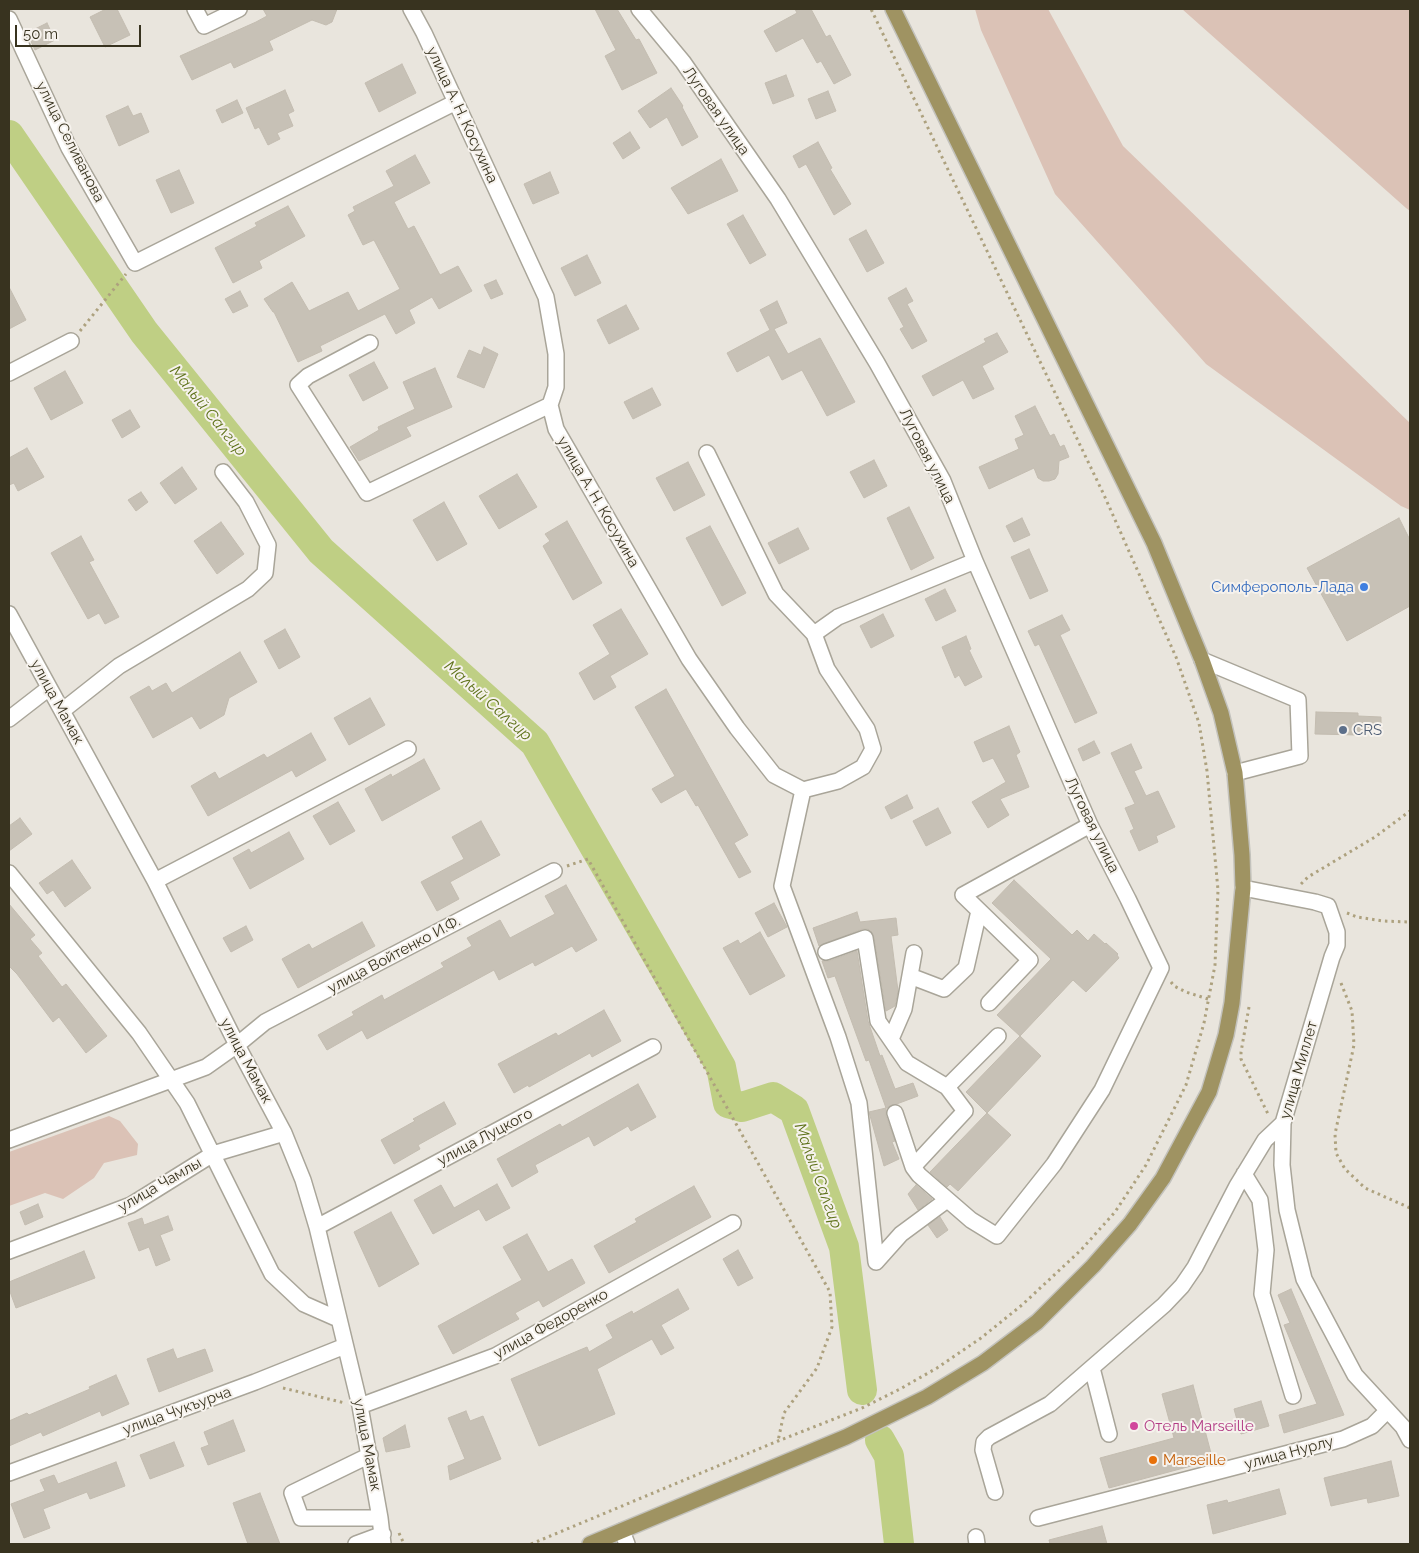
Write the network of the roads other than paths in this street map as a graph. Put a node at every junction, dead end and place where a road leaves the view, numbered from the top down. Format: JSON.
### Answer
{"nodes":[{"id":1,"x":195,"y":9,"type":"edge"},
{"id":2,"x":239,"y":9,"type":"edge"},
{"id":3,"x":411,"y":9,"type":"edge"},
{"id":4,"x":638,"y":9,"type":"edge"},
{"id":5,"x":893,"y":9,"type":"edge"},
{"id":6,"x":9,"y":19,"type":"edge"},
{"id":7,"x":456,"y":102,"type":"junction"},
{"id":8,"x":71,"y":341,"type":"road end"},
{"id":9,"x":370,"y":343,"type":"dead end"},
{"id":10,"x":9,"y":373,"type":"edge"},
{"id":11,"x":550,"y":405,"type":"junction"},
{"id":12,"x":707,"y":454,"type":"dead end"},
{"id":13,"x":223,"y":472,"type":"dead end"},
{"id":14,"x":975,"y":562,"type":"junction"},
{"id":15,"x":9,"y":614,"type":"edge"},
{"id":16,"x":814,"y":634,"type":"junction"},
{"id":17,"x":1202,"y":660,"type":"junction"},
{"id":18,"x":49,"y":688,"type":"junction"},
{"id":19,"x":62,"y":711,"type":"junction"},
{"id":20,"x":9,"y":719,"type":"edge"},
{"id":21,"x":408,"y":749,"type":"dead end"},
{"id":22,"x":1235,"y":773,"type":"junction"},
{"id":23,"x":803,"y":790,"type":"junction"},
{"id":24,"x":1090,"y":825,"type":"junction"},
{"id":25,"x":554,"y":871,"type":"road end"},
{"id":26,"x":9,"y":873,"type":"edge"},
{"id":27,"x":155,"y":881,"type":"junction"},
{"id":28,"x":1242,"y":888,"type":"junction"},
{"id":29,"x":979,"y":911,"type":"junction"},
{"id":30,"x":826,"y":952,"type":"dead end"},
{"id":31,"x":914,"y":953,"type":"dead end"},
{"id":32,"x":910,"y":976,"type":"junction"},
{"id":33,"x":989,"y":1003,"type":"dead end"},
{"id":34,"x":998,"y":1036,"type":"dead end"},
{"id":35,"x":891,"y":1039,"type":"junction"},
{"id":36,"x":237,"y":1045,"type":"junction"},
{"id":37,"x":653,"y":1047,"type":"dead end"},
{"id":38,"x":170,"y":1081,"type":"junction"},
{"id":39,"x":947,"y":1086,"type":"junction"},
{"id":40,"x":895,"y":1113,"type":"dead end"},
{"id":41,"x":1280,"y":1127,"type":"junction"},
{"id":42,"x":284,"y":1133,"type":"junction"},
{"id":43,"x":9,"y":1140,"type":"edge"},
{"id":44,"x":213,"y":1154,"type":"junction"},
{"id":45,"x":913,"y":1167,"type":"junction"},
{"id":46,"x":1244,"y":1174,"type":"junction"},
{"id":47,"x":947,"y":1200,"type":"junction"},
{"id":48,"x":733,"y":1223,"type":"dead end"},
{"id":49,"x":317,"y":1227,"type":"junction"},
{"id":50,"x":9,"y":1251,"type":"edge"},
{"id":51,"x":338,"y":1319,"type":"junction"},
{"id":52,"x":345,"y":1346,"type":"junction"},
{"id":53,"x":1092,"y":1368,"type":"junction"},
{"id":54,"x":1293,"y":1396,"type":"dead end"},
{"id":55,"x":360,"y":1406,"type":"junction"},
{"id":56,"x":1387,"y":1411,"type":"junction"},
{"id":57,"x":1109,"y":1434,"type":"dead end"},
{"id":58,"x":1410,"y":1440,"type":"edge"},
{"id":59,"x":370,"y":1455,"type":"junction"},
{"id":60,"x":9,"y":1473,"type":"edge"},
{"id":61,"x":995,"y":1492,"type":"dead end"},
{"id":62,"x":380,"y":1518,"type":"junction"},
{"id":63,"x":1038,"y":1518,"type":"dead end"},
{"id":64,"x":624,"y":1537,"type":"edge"},
{"id":65,"x":383,"y":1539,"type":"edge"},
{"id":66,"x":356,"y":1544,"type":"edge"},
{"id":67,"x":590,"y":1544,"type":"edge"}],
"edges":[{"from":1,"to":2,"type":"street"},
{"from":3,"to":7,"type":"street","name":"улица А. Н. Косухина"},
{"from":4,"to":14,"type":"street","name":"Луговая улица"},
{"from":5,"to":17,"type":"main road"},
{"from":6,"to":7,"type":"street","name":"улица Селиванова"},
{"from":7,"to":11,"type":"street","name":"улица А. Н. Косухина"},
{"from":8,"to":10,"type":"street"},
{"from":9,"to":11,"type":"street"},
{"from":11,"to":23,"type":"street","name":"улица А. Н. Косухина"},
{"from":12,"to":16,"type":"street"},
{"from":13,"to":19,"type":"street"},
{"from":14,"to":16,"type":"street"},
{"from":14,"to":24,"type":"street","name":"Луговая улица"},
{"from":15,"to":18,"type":"street","name":"улица Мамак"},
{"from":16,"to":23,"type":"street"},
{"from":17,"to":22,"type":"main road"},
{"from":17,"to":22,"type":"street"},
{"from":18,"to":19,"type":"street","name":"улица Мамак"},
{"from":18,"to":20,"type":"street"},
{"from":19,"to":27,"type":"street","name":"улица Мамак"},
{"from":21,"to":27,"type":"street"},
{"from":22,"to":28,"type":"main road"},
{"from":23,"to":47,"type":"street"},
{"from":24,"to":29,"type":"street"},
{"from":24,"to":47,"type":"street","name":"Луговая улица"},
{"from":25,"to":36,"type":"street","name":"улица Войтенко И.Ф."},
{"from":26,"to":38,"type":"street"},
{"from":27,"to":36,"type":"street","name":"улица Мамак"},
{"from":28,"to":41,"type":"street","name":"улица Миллет"},
{"from":28,"to":64,"type":"main road"},
{"from":29,"to":32,"type":"street"},
{"from":29,"to":33,"type":"street"},
{"from":30,"to":35,"type":"street"},
{"from":31,"to":32,"type":"street"},
{"from":32,"to":35,"type":"street"},
{"from":34,"to":39,"type":"street"},
{"from":35,"to":39,"type":"street"},
{"from":36,"to":38,"type":"street","name":"улица Войтенко И.Ф."},
{"from":36,"to":42,"type":"street","name":"улица Мамак"},
{"from":37,"to":49,"type":"street","name":"улица Луцкого"},
{"from":38,"to":43,"type":"street","name":"улица Войтенко И.Ф."},
{"from":38,"to":44,"type":"street"},
{"from":39,"to":45,"type":"street"},
{"from":40,"to":45,"type":"street"},
{"from":41,"to":46,"type":"street"},
{"from":41,"to":56,"type":"street","name":"улица Миллет"},
{"from":42,"to":44,"type":"street","name":"улица Чамлы"},
{"from":42,"to":49,"type":"street","name":"улица Мамак"},
{"from":44,"to":50,"type":"street","name":"улица Чамлы"},
{"from":44,"to":51,"type":"street"},
{"from":45,"to":47,"type":"street"},
{"from":46,"to":53,"type":"street"},
{"from":46,"to":54,"type":"street"},
{"from":48,"to":55,"type":"street","name":"улица Федоренко"},
{"from":49,"to":51,"type":"street","name":"улица Мамак"},
{"from":51,"to":52,"type":"street","name":"улица Мамак"},
{"from":52,"to":55,"type":"street","name":"улица Мамак"},
{"from":52,"to":60,"type":"street","name":"улица Чукъурча"},
{"from":53,"to":57,"type":"street"},
{"from":53,"to":61,"type":"street"},
{"from":55,"to":59,"type":"street","name":"улица Мамак"},
{"from":56,"to":58,"type":"street","name":"улица Миллет"},
{"from":56,"to":63,"type":"street","name":"улица Нурлу"},
{"from":59,"to":62,"type":"street","name":"улица Мамак"},
{"from":59,"to":62,"type":"street"},
{"from":62,"to":65,"type":"street","name":"улица Мамак"},
{"from":64,"to":67,"type":"main road"},
{"from":65,"to":66,"type":"street"}]}
